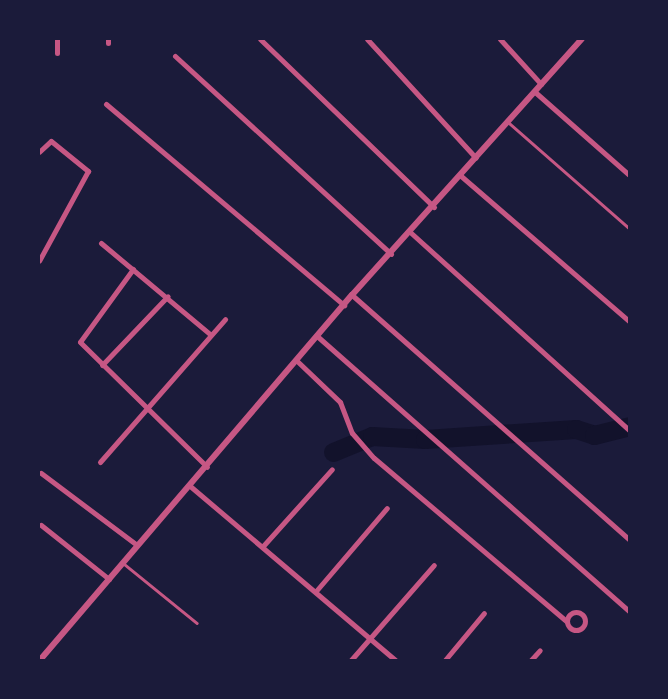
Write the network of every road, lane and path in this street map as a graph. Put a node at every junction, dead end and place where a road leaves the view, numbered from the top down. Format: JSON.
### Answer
{"nodes":[{"id":1,"x":57,"y":39,"type":"edge"},
{"id":2,"x":260,"y":39,"type":"edge"},
{"id":3,"x":367,"y":39,"type":"edge"},
{"id":4,"x":582,"y":39,"type":"edge"},
{"id":5,"x":503,"y":40,"type":"edge"},
{"id":6,"x":57,"y":53,"type":"dead end"},
{"id":7,"x":175,"y":56,"type":"dead end"},
{"id":8,"x":542,"y":84,"type":"junction"},
{"id":9,"x":535,"y":92,"type":"junction"},
{"id":10,"x":106,"y":104,"type":"dead end"},
{"id":11,"x":508,"y":122,"type":"junction"},
{"id":12,"x":39,"y":152,"type":"edge"},
{"id":13,"x":476,"y":158,"type":"junction"},
{"id":14,"x":629,"y":175,"type":"edge"},
{"id":15,"x":461,"y":176,"type":"junction"},
{"id":16,"x":434,"y":207,"type":"junction"},
{"id":17,"x":629,"y":228,"type":"edge"},
{"id":18,"x":410,"y":232,"type":"junction"},
{"id":19,"x":101,"y":244,"type":"dead end"},
{"id":20,"x":391,"y":254,"type":"junction"},
{"id":21,"x":39,"y":260,"type":"edge"},
{"id":22,"x":133,"y":269,"type":"junction"},
{"id":23,"x":352,"y":295,"type":"junction"},
{"id":24,"x":168,"y":296,"type":"junction"},
{"id":25,"x":344,"y":305,"type":"junction"},
{"id":26,"x":225,"y":319,"type":"dead end"},
{"id":27,"x":629,"y":321,"type":"edge"},
{"id":28,"x":210,"y":334,"type":"junction"},
{"id":29,"x":316,"y":336,"type":"junction"},
{"id":30,"x":296,"y":360,"type":"junction"},
{"id":31,"x":102,"y":365,"type":"junction"},
{"id":32,"x":148,"y":408,"type":"junction"},
{"id":33,"x":629,"y":430,"type":"edge"},
{"id":34,"x":100,"y":462,"type":"dead end"},
{"id":35,"x":207,"y":466,"type":"junction"},
{"id":36,"x":332,"y":469,"type":"dead end"},
{"id":37,"x":41,"y":474,"type":"dead end"},
{"id":38,"x":190,"y":486,"type":"junction"},
{"id":39,"x":387,"y":508,"type":"dead end"},
{"id":40,"x":41,"y":525,"type":"dead end"},
{"id":41,"x":629,"y":538,"type":"edge"},
{"id":42,"x":137,"y":545,"type":"junction"},
{"id":43,"x":263,"y":546,"type":"junction"},
{"id":44,"x":122,"y":562,"type":"junction"},
{"id":45,"x":434,"y":566,"type":"dead end"},
{"id":46,"x":109,"y":579,"type":"junction"},
{"id":47,"x":316,"y":591,"type":"junction"},
{"id":48,"x":629,"y":611,"type":"edge"},
{"id":49,"x":484,"y":613,"type":"dead end"},
{"id":50,"x":566,"y":621,"type":"dead end"},
{"id":51,"x":197,"y":623,"type":"dead end"},
{"id":52,"x":370,"y":640,"type":"junction"},
{"id":53,"x":540,"y":650,"type":"dead end"},
{"id":54,"x":40,"y":656,"type":"edge"},
{"id":55,"x":449,"y":659,"type":"edge"},
{"id":56,"x":351,"y":660,"type":"edge"},
{"id":57,"x":395,"y":660,"type":"edge"},
{"id":58,"x":530,"y":660,"type":"edge"}],
"edges":[{"from":1,"to":6,"type":"street"},
{"from":2,"to":16,"type":"street"},
{"from":3,"to":13,"type":"street"},
{"from":4,"to":8,"type":"street"},
{"from":5,"to":8,"type":"street"},
{"from":7,"to":20,"type":"street"},
{"from":8,"to":9,"type":"street"},
{"from":9,"to":11,"type":"street"},
{"from":9,"to":14,"type":"street"},
{"from":10,"to":25,"type":"street"},
{"from":11,"to":13,"type":"street"},
{"from":11,"to":17,"type":"lane"},
{"from":12,"to":21,"type":"street"},
{"from":13,"to":15,"type":"street"},
{"from":15,"to":16,"type":"street"},
{"from":15,"to":27,"type":"street"},
{"from":16,"to":18,"type":"street"},
{"from":18,"to":20,"type":"street"},
{"from":18,"to":33,"type":"street"},
{"from":19,"to":22,"type":"street"},
{"from":20,"to":23,"type":"street"},
{"from":22,"to":24,"type":"street"},
{"from":22,"to":31,"type":"street"},
{"from":23,"to":25,"type":"street"},
{"from":23,"to":41,"type":"street"},
{"from":24,"to":28,"type":"street"},
{"from":24,"to":31,"type":"street"},
{"from":25,"to":29,"type":"street"},
{"from":26,"to":28,"type":"street"},
{"from":28,"to":32,"type":"street"},
{"from":29,"to":30,"type":"street"},
{"from":29,"to":48,"type":"street"},
{"from":30,"to":35,"type":"street"},
{"from":30,"to":50,"type":"street"},
{"from":31,"to":32,"type":"street"},
{"from":32,"to":34,"type":"street"},
{"from":32,"to":35,"type":"street"},
{"from":35,"to":38,"type":"street"},
{"from":36,"to":43,"type":"street"},
{"from":37,"to":42,"type":"street"},
{"from":38,"to":42,"type":"street"},
{"from":38,"to":43,"type":"street"},
{"from":39,"to":47,"type":"street"},
{"from":40,"to":46,"type":"street"},
{"from":42,"to":44,"type":"street"},
{"from":43,"to":47,"type":"street"},
{"from":44,"to":46,"type":"street"},
{"from":44,"to":51,"type":"lane"},
{"from":45,"to":52,"type":"street"},
{"from":46,"to":54,"type":"street"},
{"from":47,"to":52,"type":"street"},
{"from":49,"to":55,"type":"street"},
{"from":52,"to":56,"type":"street"},
{"from":52,"to":57,"type":"street"},
{"from":53,"to":58,"type":"street"}]}
